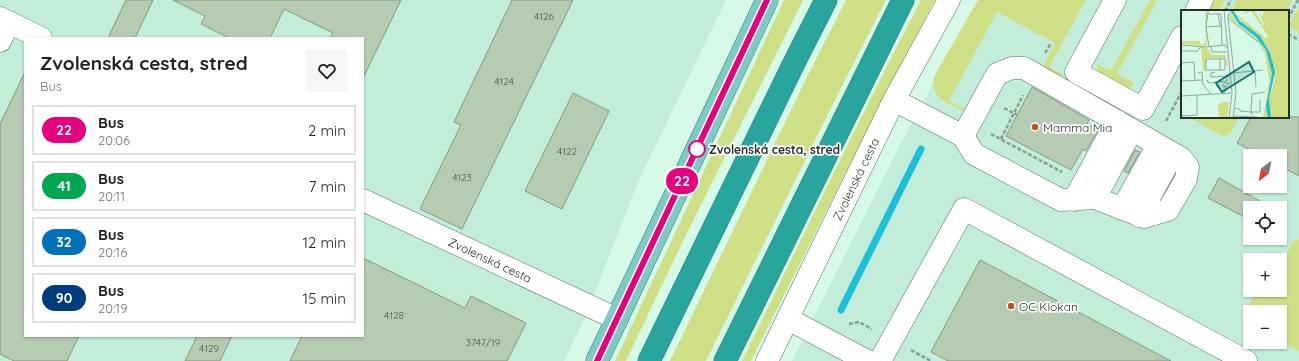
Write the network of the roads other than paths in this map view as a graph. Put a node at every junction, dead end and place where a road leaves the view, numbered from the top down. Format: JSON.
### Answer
{"nodes":[{"id":1,"x":767,"y":0,"type":"edge"},
{"id":2,"x":826,"y":0,"type":"edge"},
{"id":3,"x":903,"y":0,"type":"edge"},
{"id":4,"x":949,"y":0,"type":"edge"},
{"id":5,"x":1115,"y":0,"type":"edge"},
{"id":6,"x":1202,"y":0,"type":"edge"},
{"id":7,"x":1197,"y":10,"type":"edge"},
{"id":8,"x":5,"y":20,"type":"edge"},
{"id":9,"x":39,"y":37,"type":"edge"},
{"id":10,"x":1181,"y":39,"type":"edge"},
{"id":11,"x":0,"y":41,"type":"edge"},
{"id":12,"x":1076,"y":72,"type":"junction"},
{"id":13,"x":1066,"y":92,"type":"junction"},
{"id":14,"x":894,"y":100,"type":"junction"},
{"id":15,"x":1124,"y":125,"type":"junction"},
{"id":16,"x":964,"y":136,"type":"junction"},
{"id":17,"x":1166,"y":150,"type":"junction"},
{"id":18,"x":1084,"y":193,"type":"junction"},
{"id":19,"x":364,"y":200,"type":"edge"},
{"id":20,"x":1131,"y":213,"type":"junction"},
{"id":21,"x":617,"y":319,"type":"junction"},
{"id":22,"x":788,"y":319,"type":"junction"},
{"id":23,"x":597,"y":361,"type":"edge"},
{"id":24,"x":649,"y":361,"type":"edge"},
{"id":25,"x":725,"y":361,"type":"edge"},
{"id":26,"x":767,"y":361,"type":"edge"},
{"id":27,"x":866,"y":361,"type":"edge"},
{"id":28,"x":880,"y":361,"type":"edge"},
{"id":29,"x":1246,"y":361,"type":"edge"}],
"edges":[{"from":1,"to":21,"type":"main road"},
{"from":2,"to":24,"type":"highway"},
{"from":3,"to":25,"type":"highway"},
{"from":4,"to":14,"type":"street","name":"Zvolenská cesta"},
{"from":5,"to":12,"type":"street"},
{"from":6,"to":7,"type":"street"},
{"from":8,"to":9,"type":"street"},
{"from":8,"to":11,"type":"street"},
{"from":10,"to":12,"type":"street"},
{"from":12,"to":13,"type":"street"},
{"from":13,"to":15,"type":"street"},
{"from":13,"to":16,"type":"street"},
{"from":14,"to":16,"type":"street"},
{"from":14,"to":22,"type":"street","name":"Zvolenská cesta"},
{"from":15,"to":17,"type":"street"},
{"from":15,"to":18,"type":"street"},
{"from":16,"to":18,"type":"street"},
{"from":17,"to":20,"type":"street"},
{"from":17,"to":20,"type":"street"},
{"from":18,"to":20,"type":"street"},
{"from":19,"to":21,"type":"street","name":"Zvolenská cesta"},
{"from":21,"to":23,"type":"main road"},
{"from":22,"to":26,"type":"street","name":"Zvolenská cesta"},
{"from":22,"to":27,"type":"street"},
{"from":28,"to":29,"type":"street"}]}
